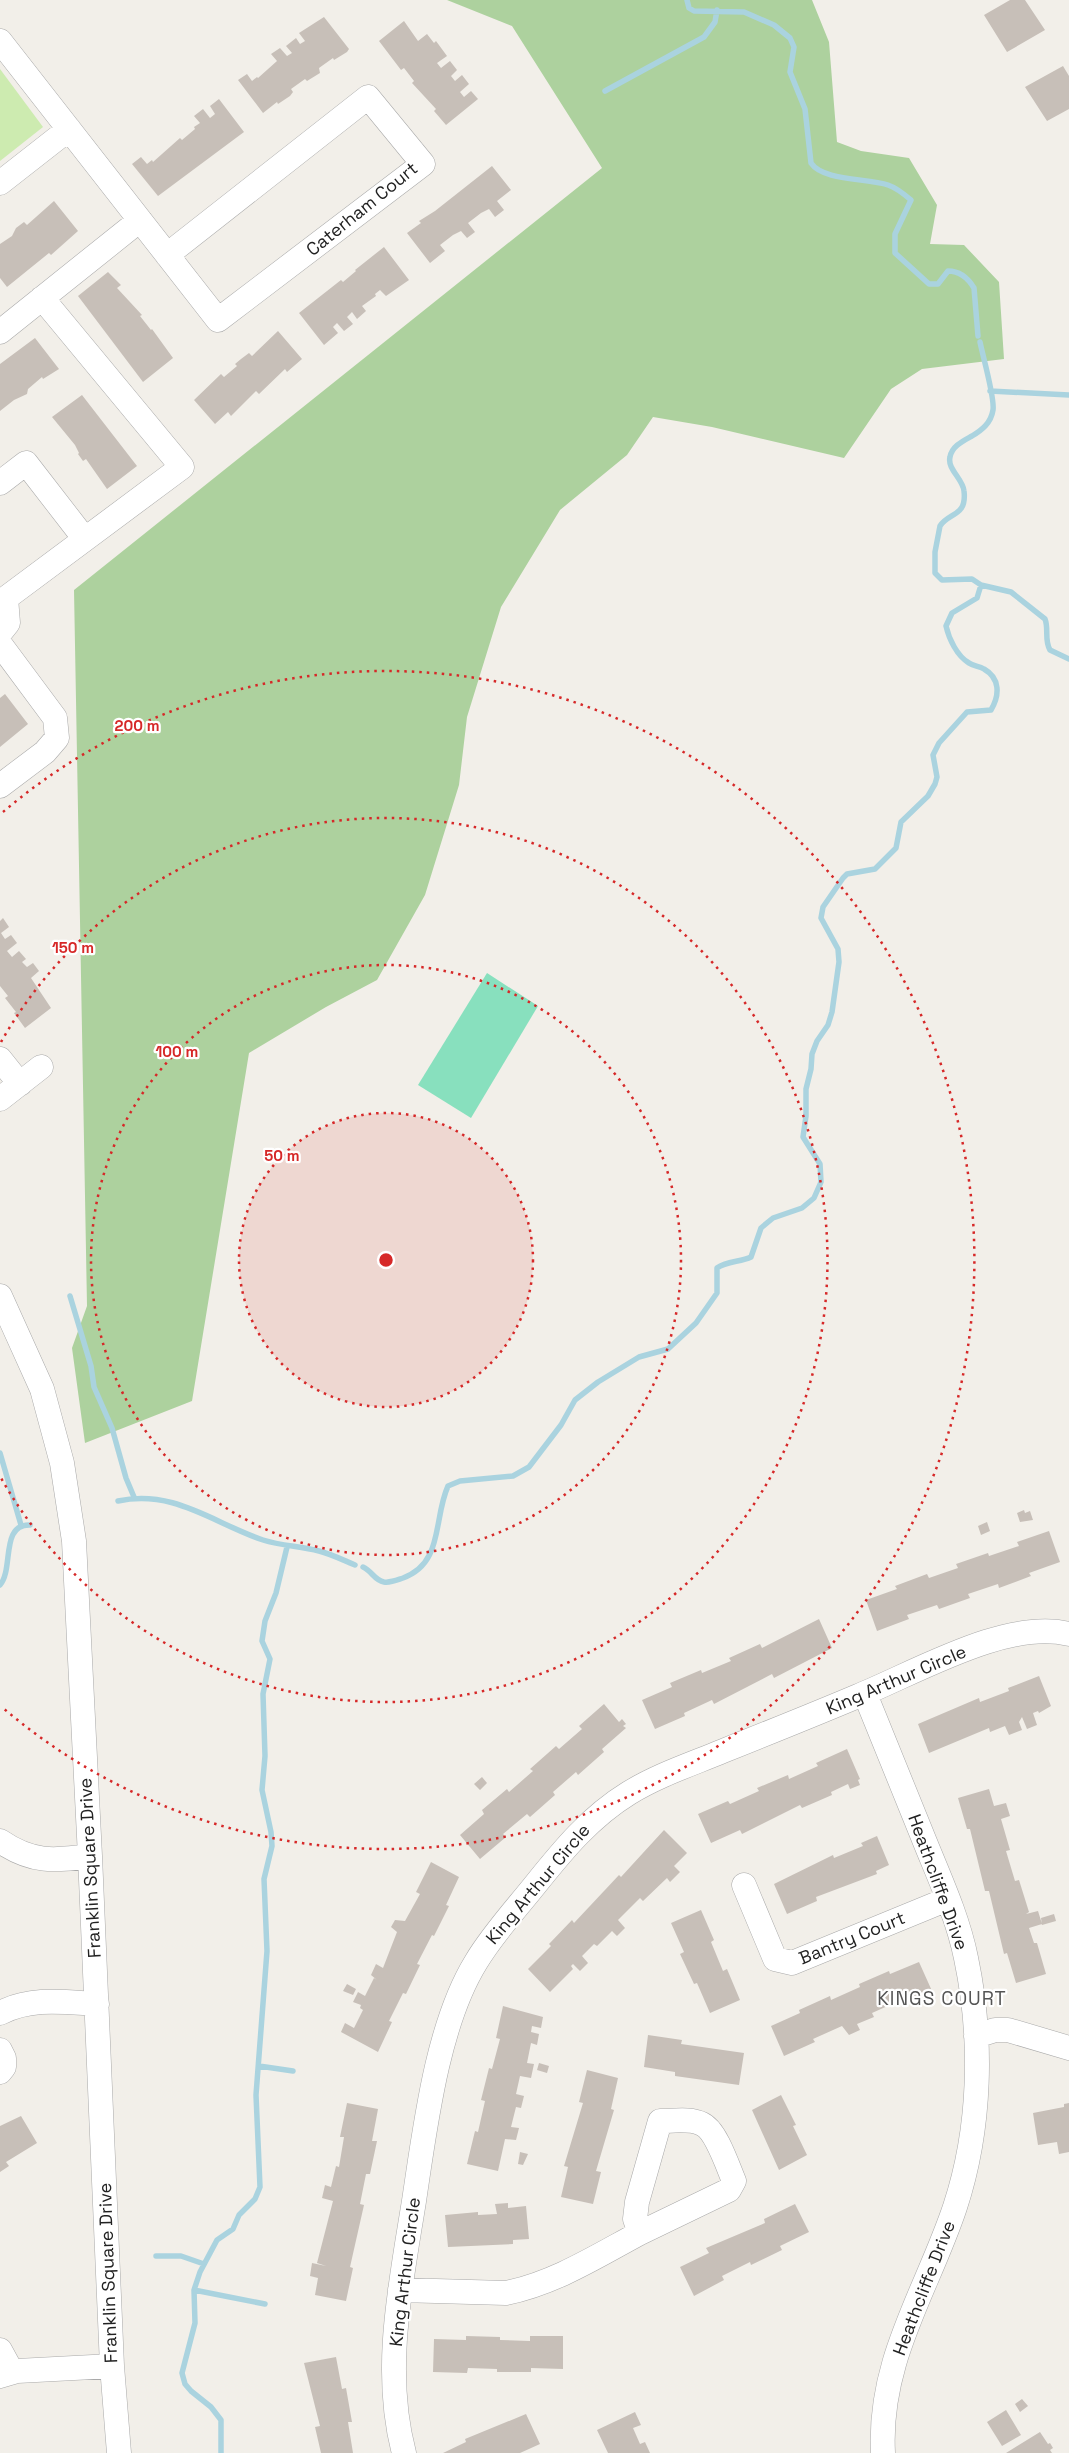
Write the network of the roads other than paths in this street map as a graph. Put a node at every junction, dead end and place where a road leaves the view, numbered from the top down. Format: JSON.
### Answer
{"nodes":[{"id":1,"x":0,"y":41,"type":"edge"},
{"id":2,"x":69,"y":129,"type":"junction"},
{"id":3,"x":0,"y":183,"type":"edge"},
{"id":4,"x":140,"y":220,"type":"junction"},
{"id":5,"x":167,"y":255,"type":"junction"},
{"id":6,"x":42,"y":298,"type":"junction"},
{"id":7,"x":0,"y":332,"type":"edge"},
{"id":8,"x":0,"y":483,"type":"edge"},
{"id":9,"x":84,"y":538,"type":"junction"},
{"id":10,"x":3,"y":594,"type":"edge"},
{"id":11,"x":0,"y":633,"type":"edge"},
{"id":12,"x":0,"y":644,"type":"edge"},
{"id":13,"x":0,"y":786,"type":"edge"},
{"id":14,"x":0,"y":1059,"type":"edge"},
{"id":15,"x":41,"y":1067,"type":"dead end"},
{"id":16,"x":20,"y":1084,"type":"junction"},
{"id":17,"x":0,"y":1099,"type":"edge"},
{"id":18,"x":0,"y":1296,"type":"edge"},
{"id":19,"x":1069,"y":1634,"type":"edge"},
{"id":20,"x":865,"y":1694,"type":"junction"},
{"id":21,"x":0,"y":1841,"type":"edge"},
{"id":22,"x":90,"y":1856,"type":"junction"},
{"id":23,"x":744,"y":1884,"type":"dead end"},
{"id":24,"x":948,"y":1900,"type":"junction"},
{"id":25,"x":97,"y":2004,"type":"junction"},
{"id":26,"x":0,"y":2013,"type":"edge"},
{"id":27,"x":976,"y":2036,"type":"junction"},
{"id":28,"x":1069,"y":2048,"type":"edge"},
{"id":29,"x":0,"y":2050,"type":"edge"},
{"id":30,"x":0,"y":2072,"type":"edge"},
{"id":31,"x":640,"y":2233,"type":"junction"},
{"id":32,"x":400,"y":2290,"type":"junction"},
{"id":33,"x":0,"y":2350,"type":"edge"},
{"id":34,"x":112,"y":2366,"type":"junction"},
{"id":35,"x":6,"y":2374,"type":"edge"},
{"id":36,"x":119,"y":2453,"type":"edge"},
{"id":37,"x":404,"y":2453,"type":"edge"},
{"id":38,"x":883,"y":2453,"type":"edge"}],
"edges":[{"from":1,"to":2,"type":"street","name":"Caterham Court"},
{"from":2,"to":3,"type":"street"},
{"from":2,"to":4,"type":"street","name":"Caterham Court"},
{"from":4,"to":5,"type":"street","name":"Caterham Court"},
{"from":4,"to":6,"type":"street"},
{"from":5,"to":5,"type":"street","name":"Caterham Court"},
{"from":6,"to":7,"type":"street"},
{"from":6,"to":9,"type":"street"},
{"from":8,"to":9,"type":"street"},
{"from":9,"to":10,"type":"street"},
{"from":10,"to":11,"type":"street"},
{"from":12,"to":13,"type":"street"},
{"from":14,"to":16,"type":"street"},
{"from":15,"to":16,"type":"street"},
{"from":16,"to":17,"type":"street"},
{"from":18,"to":22,"type":"street","name":"Franklin Square Drive"},
{"from":19,"to":20,"type":"street","name":"King Arthur Circle"},
{"from":20,"to":24,"type":"street","name":"Heathcliffe Drive"},
{"from":20,"to":32,"type":"street","name":"King Arthur Circle"},
{"from":21,"to":22,"type":"street"},
{"from":22,"to":25,"type":"street","name":"Franklin Square Drive"},
{"from":23,"to":24,"type":"street","name":"Bantry Court"},
{"from":24,"to":27,"type":"street","name":"Heathcliffe Drive"},
{"from":25,"to":26,"type":"street"},
{"from":25,"to":34,"type":"street","name":"Franklin Square Drive"},
{"from":27,"to":28,"type":"street"},
{"from":27,"to":38,"type":"street","name":"Heathcliffe Drive"},
{"from":29,"to":30,"type":"street"},
{"from":31,"to":31,"type":"street"},
{"from":31,"to":32,"type":"street"},
{"from":32,"to":37,"type":"street","name":"King Arthur Circle"},
{"from":33,"to":35,"type":"street"},
{"from":34,"to":35,"type":"street"},
{"from":34,"to":36,"type":"street","name":"Franklin Square Drive"}]}
